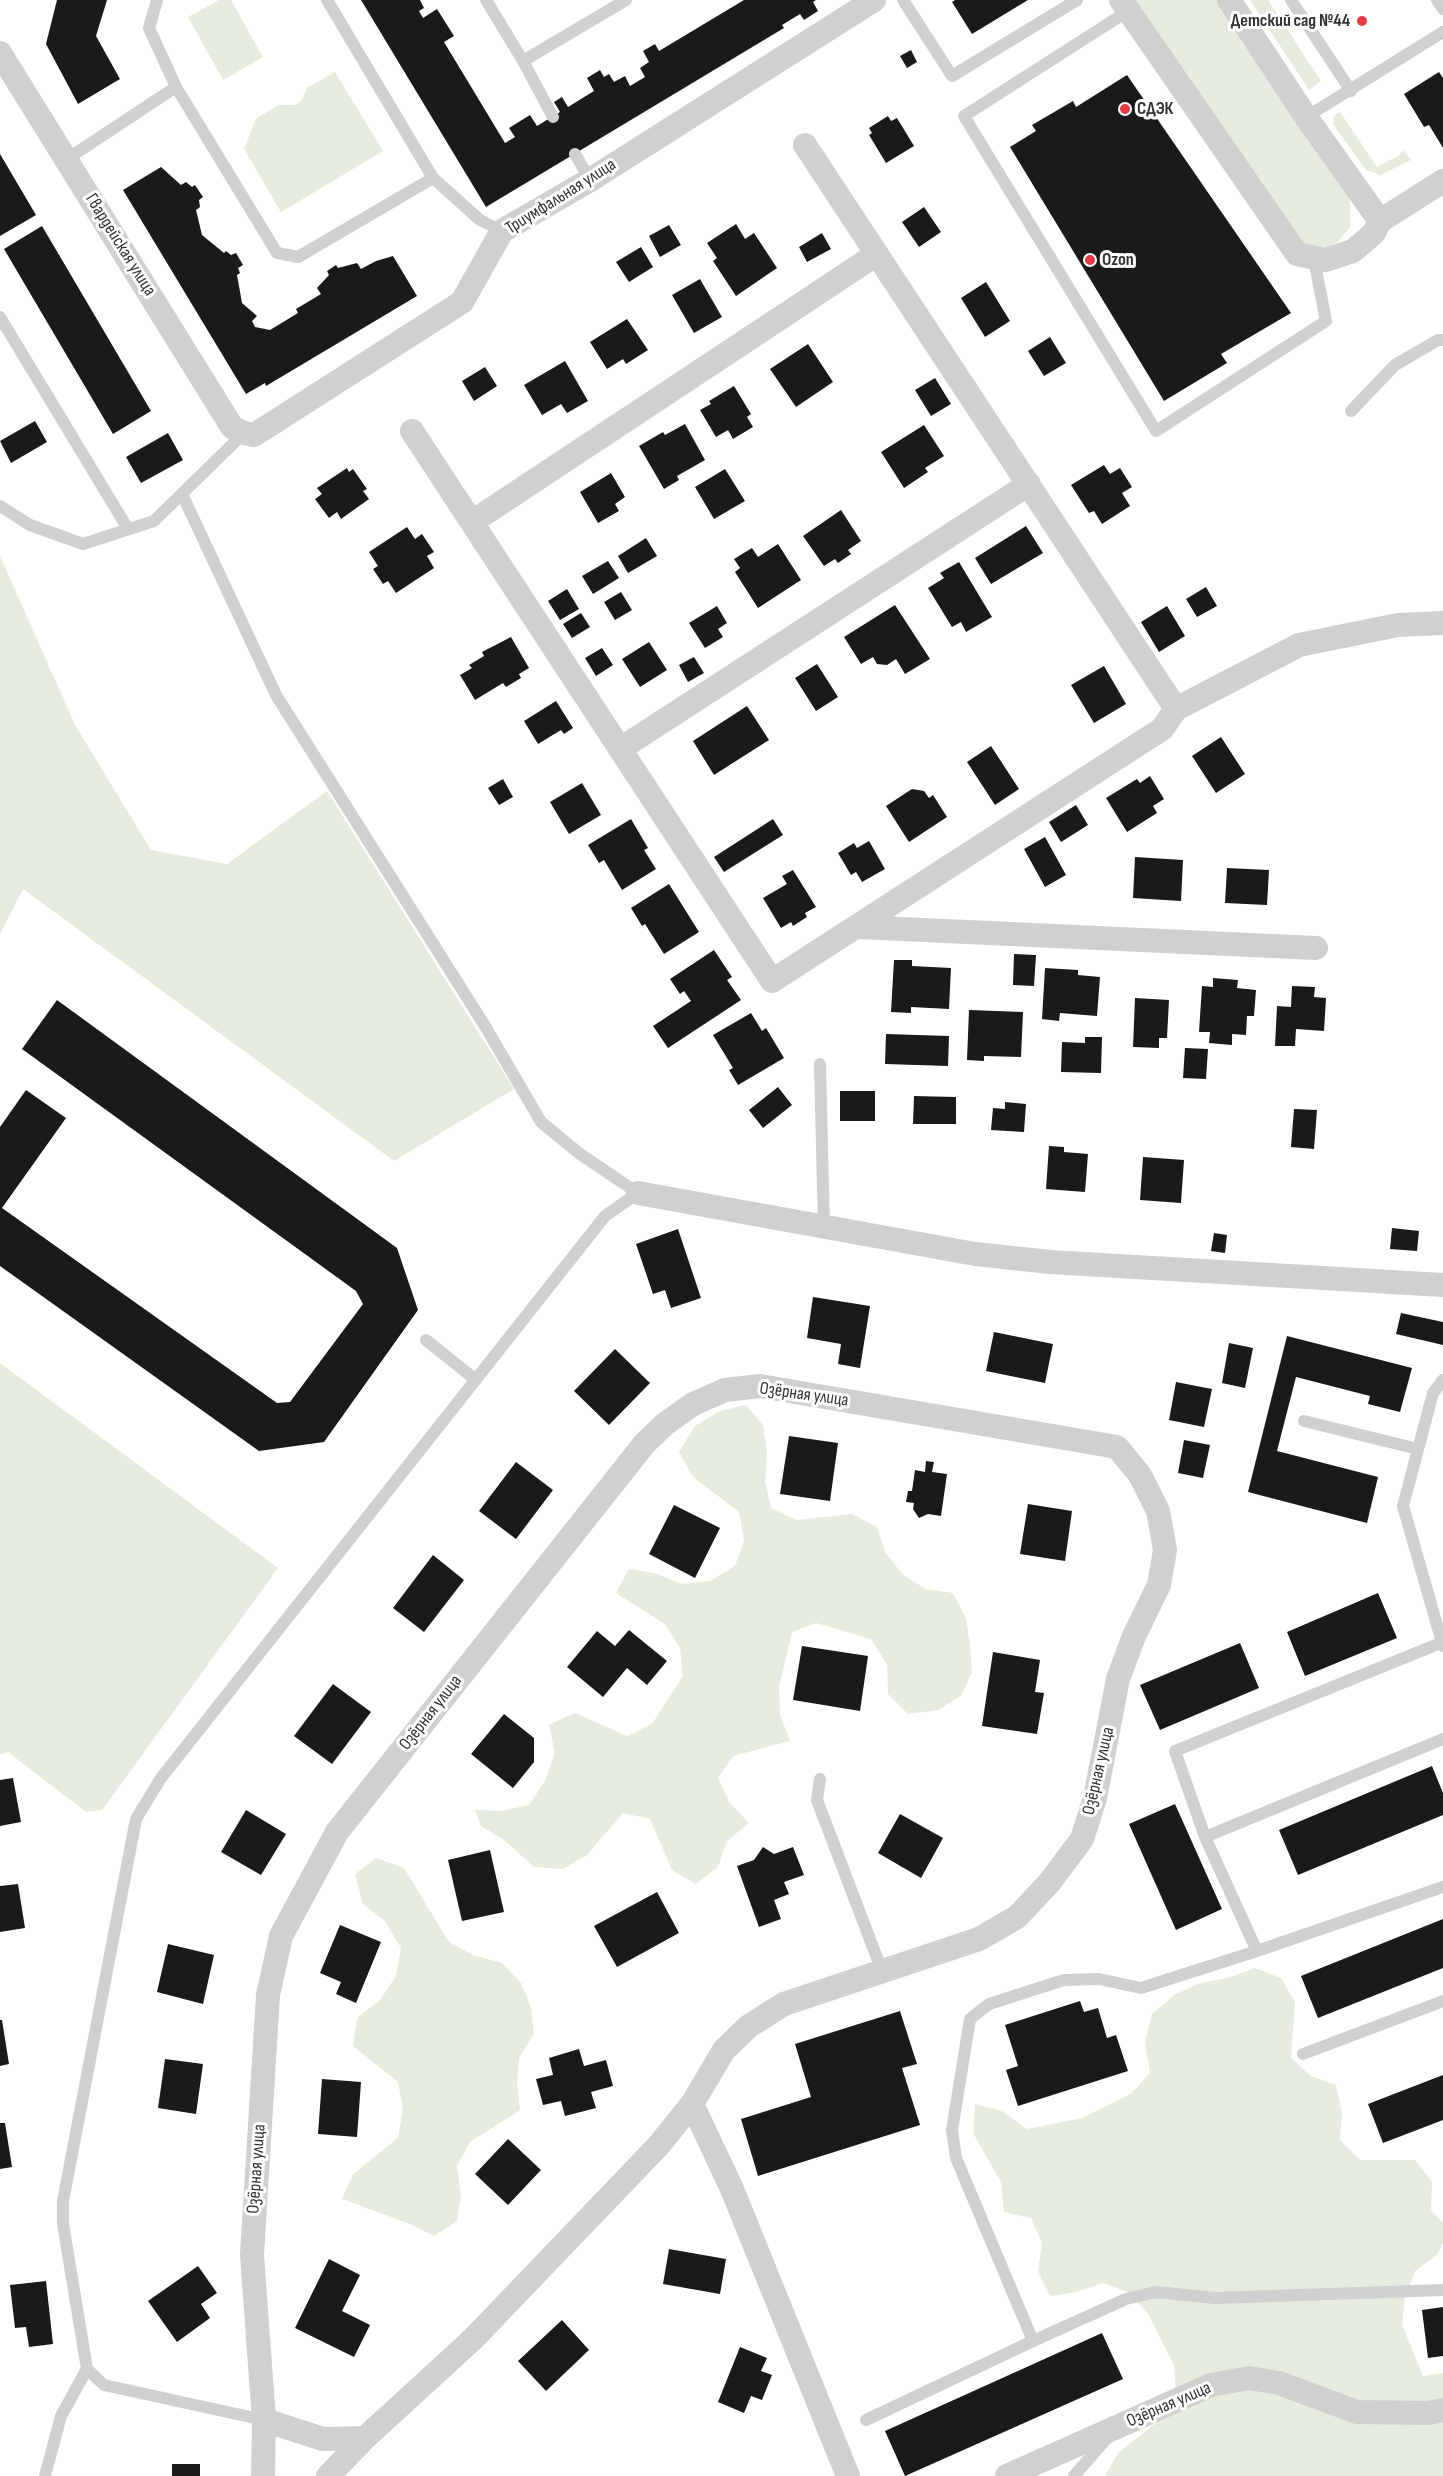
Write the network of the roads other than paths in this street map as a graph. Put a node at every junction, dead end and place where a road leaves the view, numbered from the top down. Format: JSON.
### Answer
{"nodes":[{"id":1,"x":157,"y":0,"type":"edge"},
{"id":2,"x":327,"y":0,"type":"edge"},
{"id":3,"x":486,"y":0,"type":"edge"},
{"id":4,"x":626,"y":0,"type":"edge"},
{"id":5,"x":874,"y":0,"type":"edge"},
{"id":6,"x":903,"y":0,"type":"edge"},
{"id":7,"x":1077,"y":0,"type":"edge"},
{"id":8,"x":1229,"y":0,"type":"edge"},
{"id":9,"x":1291,"y":0,"type":"edge"},
{"id":10,"x":1437,"y":0,"type":"edge"},
{"id":11,"x":1125,"y":5,"type":"edge"},
{"id":12,"x":1443,"y":9,"type":"edge"},
{"id":13,"x":1443,"y":32,"type":"edge"},
{"id":14,"x":0,"y":52,"type":"edge"},
{"id":15,"x":523,"y":61,"type":"junction"},
{"id":16,"x":176,"y":87,"type":"junction"},
{"id":17,"x":1351,"y":91,"type":"junction"},
{"id":18,"x":553,"y":117,"type":"dead end"},
{"id":19,"x":1306,"y":117,"type":"junction"},
{"id":20,"x":805,"y":145,"type":"dead end"},
{"id":21,"x":575,"y":153,"type":"dead end"},
{"id":22,"x":67,"y":159,"type":"junction"},
{"id":23,"x":433,"y":178,"type":"junction"},
{"id":24,"x":590,"y":180,"type":"junction"},
{"id":25,"x":1443,"y":181,"type":"edge"},
{"id":26,"x":1380,"y":221,"type":"junction"},
{"id":27,"x":502,"y":231,"type":"junction"},
{"id":28,"x":877,"y":254,"type":"junction"},
{"id":29,"x":1314,"y":259,"type":"junction"},
{"id":30,"x":0,"y":317,"type":"edge"},
{"id":31,"x":1443,"y":340,"type":"edge"},
{"id":32,"x":1351,"y":411,"type":"dead end"},
{"id":33,"x":412,"y":431,"type":"dead end"},
{"id":34,"x":244,"y":434,"type":"junction"},
{"id":35,"x":1029,"y":484,"type":"junction"},
{"id":36,"x":182,"y":494,"type":"junction"},
{"id":37,"x":0,"y":506,"type":"edge"},
{"id":38,"x":472,"y":522,"type":"junction"},
{"id":39,"x":128,"y":529,"type":"junction"},
{"id":40,"x":1443,"y":623,"type":"edge"},
{"id":41,"x":1176,"y":709,"type":"junction"},
{"id":42,"x":620,"y":749,"type":"junction"},
{"id":43,"x":858,"y":927,"type":"junction"},
{"id":44,"x":1316,"y":948,"type":"dead end"},
{"id":45,"x":820,"y":1064,"type":"dead end"},
{"id":46,"x":638,"y":1193,"type":"junction"},
{"id":47,"x":824,"y":1226,"type":"junction"},
{"id":48,"x":1443,"y":1285,"type":"edge"},
{"id":49,"x":426,"y":1340,"type":"dead end"},
{"id":50,"x":476,"y":1380,"type":"junction"},
{"id":51,"x":1443,"y":1380,"type":"edge"},
{"id":52,"x":1304,"y":1421,"type":"dead end"},
{"id":53,"x":1419,"y":1449,"type":"junction"},
{"id":54,"x":1443,"y":1643,"type":"edge"},
{"id":55,"x":1443,"y":1739,"type":"edge"},
{"id":56,"x":820,"y":1779,"type":"dead end"},
{"id":57,"x":1205,"y":1837,"type":"junction"},
{"id":58,"x":1443,"y":1887,"type":"edge"},
{"id":59,"x":1257,"y":1951,"type":"junction"},
{"id":60,"x":882,"y":1971,"type":"junction"},
{"id":61,"x":1443,"y":2001,"type":"edge"},
{"id":62,"x":1303,"y":2054,"type":"dead end"},
{"id":63,"x":692,"y":2104,"type":"junction"},
{"id":64,"x":1443,"y":2290,"type":"edge"},
{"id":65,"x":1034,"y":2341,"type":"junction"},
{"id":66,"x":87,"y":2369,"type":"junction"},
{"id":67,"x":1443,"y":2410,"type":"edge"},
{"id":68,"x":264,"y":2420,"type":"junction"},
{"id":69,"x":866,"y":2420,"type":"dead end"},
{"id":70,"x":1115,"y":2428,"type":"junction"},
{"id":71,"x":365,"y":2438,"type":"junction"},
{"id":72,"x":45,"y":2476,"type":"edge"},
{"id":73,"x":263,"y":2476,"type":"edge"},
{"id":74,"x":328,"y":2476,"type":"edge"},
{"id":75,"x":848,"y":2476,"type":"edge"},
{"id":76,"x":1007,"y":2476,"type":"edge"},
{"id":77,"x":1074,"y":2476,"type":"edge"}],
"edges":[{"from":1,"to":16,"type":"lane"},
{"from":2,"to":23,"type":"lane"},
{"from":3,"to":15,"type":"lane"},
{"from":4,"to":15,"type":"lane"},
{"from":5,"to":24,"type":"street","name":"Триумфальная улица"},
{"from":6,"to":7,"type":"lane"},
{"from":8,"to":19,"type":"street"},
{"from":9,"to":17,"type":"lane"},
{"from":10,"to":12,"type":"lane"},
{"from":11,"to":29,"type":"street"},
{"from":11,"to":29,"type":"lane"},
{"from":13,"to":17,"type":"lane"},
{"from":14,"to":22,"type":"street","name":"Гвардейская улица"},
{"from":15,"to":18,"type":"lane"},
{"from":16,"to":22,"type":"lane"},
{"from":16,"to":23,"type":"lane"},
{"from":17,"to":19,"type":"lane"},
{"from":19,"to":26,"type":"street"},
{"from":20,"to":28,"type":"street"},
{"from":21,"to":24,"type":"lane"},
{"from":22,"to":34,"type":"street","name":"Гвардейская улица"},
{"from":23,"to":27,"type":"lane"},
{"from":24,"to":27,"type":"street","name":"Триумфальная улица"},
{"from":25,"to":26,"type":"street"},
{"from":26,"to":29,"type":"street"},
{"from":27,"to":34,"type":"street","name":"Триумфальная улица"},
{"from":28,"to":35,"type":"street"},
{"from":28,"to":38,"type":"street"},
{"from":30,"to":39,"type":"lane"},
{"from":31,"to":32,"type":"lane"},
{"from":33,"to":38,"type":"street"},
{"from":34,"to":36,"type":"lane"},
{"from":35,"to":41,"type":"street"},
{"from":35,"to":42,"type":"street"},
{"from":36,"to":39,"type":"lane"},
{"from":36,"to":46,"type":"lane"},
{"from":37,"to":39,"type":"lane"},
{"from":38,"to":42,"type":"street"},
{"from":40,"to":41,"type":"street"},
{"from":41,"to":43,"type":"street"},
{"from":42,"to":43,"type":"street"},
{"from":43,"to":44,"type":"street"},
{"from":45,"to":47,"type":"lane"},
{"from":46,"to":47,"type":"street"},
{"from":46,"to":50,"type":"lane"},
{"from":47,"to":48,"type":"street"},
{"from":49,"to":50,"type":"lane"},
{"from":50,"to":66,"type":"lane"},
{"from":51,"to":53,"type":"lane"},
{"from":52,"to":53,"type":"lane"},
{"from":53,"to":54,"type":"lane"},
{"from":54,"to":57,"type":"lane"},
{"from":55,"to":57,"type":"lane"},
{"from":56,"to":60,"type":"lane"},
{"from":57,"to":59,"type":"lane"},
{"from":58,"to":59,"type":"lane"},
{"from":59,"to":65,"type":"lane"},
{"from":60,"to":63,"type":"street","name":"Озёрная улица"},
{"from":60,"to":68,"type":"street","name":"Озёрная улица"},
{"from":61,"to":62,"type":"lane"},
{"from":63,"to":71,"type":"street","name":"Озёрная улица"},
{"from":63,"to":75,"type":"street"},
{"from":64,"to":65,"type":"lane"},
{"from":65,"to":69,"type":"lane"},
{"from":66,"to":68,"type":"lane"},
{"from":66,"to":72,"type":"lane"},
{"from":67,"to":70,"type":"street","name":"Озёрная улица"},
{"from":68,"to":71,"type":"street"},
{"from":68,"to":73,"type":"street","name":"Озёрная улица"},
{"from":70,"to":76,"type":"street","name":"Озёрная улица"},
{"from":70,"to":77,"type":"lane"},
{"from":71,"to":74,"type":"street","name":"Озёрная улица"}]}
